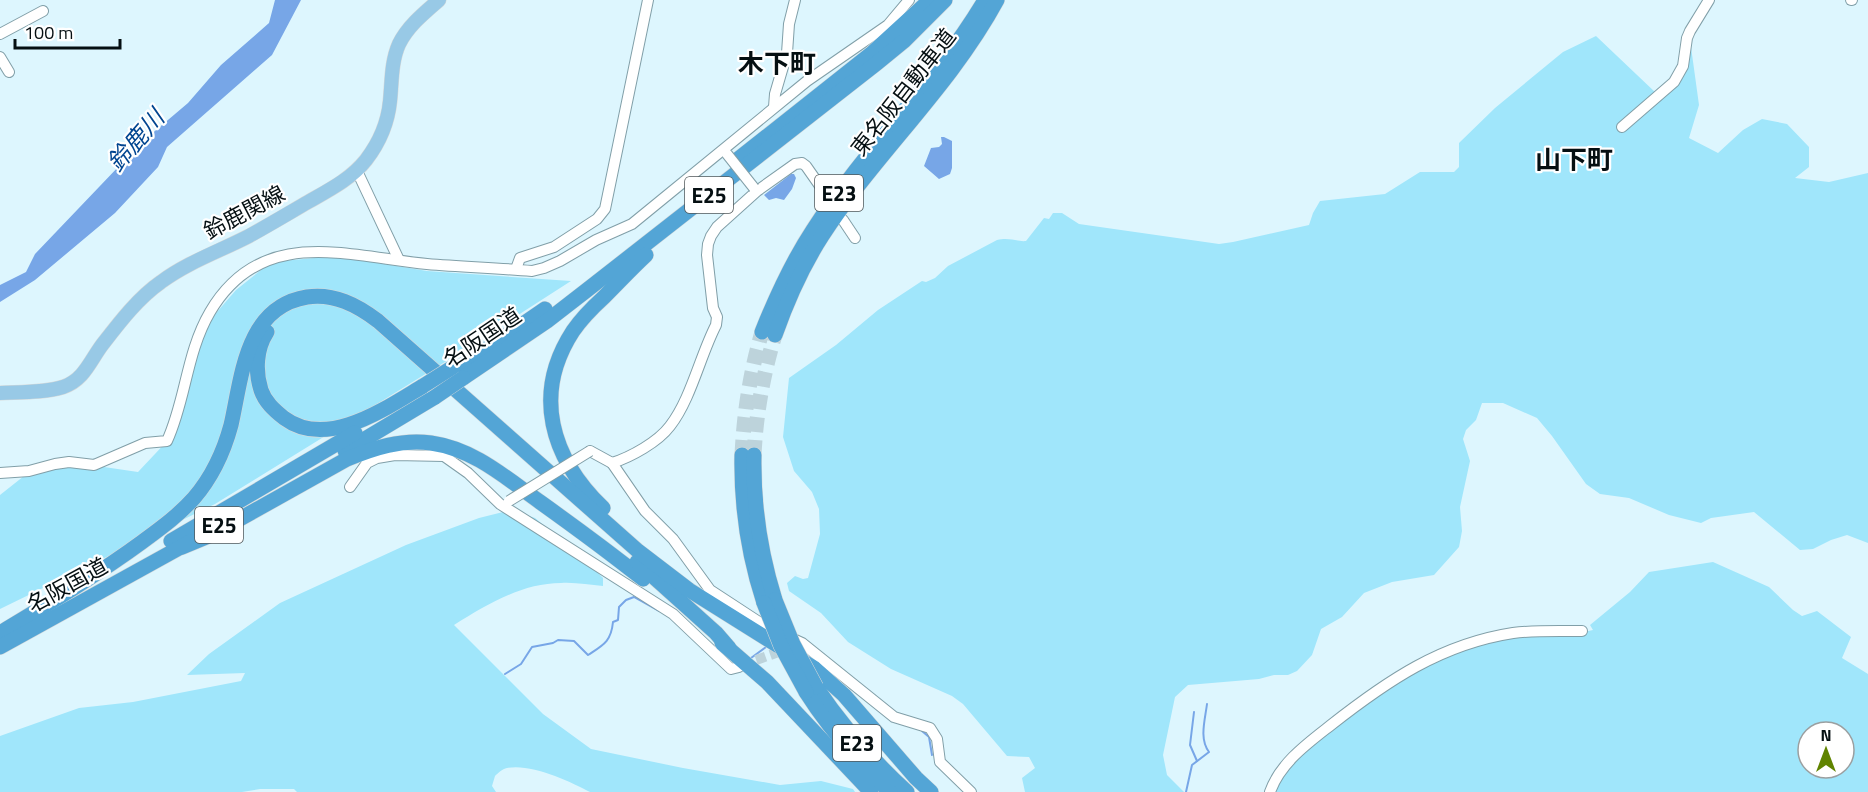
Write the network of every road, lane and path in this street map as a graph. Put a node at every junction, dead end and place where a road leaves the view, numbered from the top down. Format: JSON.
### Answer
{"nodes":[{"id":1,"x":438,"y":0,"type":"edge"},
{"id":2,"x":648,"y":0,"type":"edge"},
{"id":3,"x":795,"y":0,"type":"edge"},
{"id":4,"x":909,"y":0,"type":"edge"},
{"id":5,"x":930,"y":0,"type":"edge"},
{"id":6,"x":945,"y":0,"type":"edge"},
{"id":7,"x":985,"y":0,"type":"edge"},
{"id":8,"x":997,"y":0,"type":"edge"},
{"id":9,"x":1709,"y":0,"type":"edge"},
{"id":10,"x":43,"y":11,"type":"dead end"},
{"id":11,"x":0,"y":34,"type":"edge"},
{"id":12,"x":0,"y":57,"type":"edge"},
{"id":13,"x":9,"y":72,"type":"dead end"},
{"id":14,"x":944,"y":72,"type":"junction"},
{"id":15,"x":774,"y":107,"type":"junction"},
{"id":16,"x":1622,"y":127,"type":"dead end"},
{"id":17,"x":725,"y":152,"type":"junction"},
{"id":18,"x":357,"y":171,"type":"junction"},
{"id":19,"x":755,"y":189,"type":"junction"},
{"id":20,"x":707,"y":196,"type":"junction"},
{"id":21,"x":827,"y":196,"type":"dead end"},
{"id":22,"x":843,"y":220,"type":"dead end"},
{"id":23,"x":855,"y":238,"type":"dead end"},
{"id":24,"x":399,"y":260,"type":"junction"},
{"id":25,"x":516,"y":269,"type":"junction"},
{"id":26,"x":768,"y":334,"type":"tunnel mouth"},
{"id":27,"x":457,"y":371,"type":"junction"},
{"id":28,"x":428,"y":390,"type":"junction"},
{"id":29,"x":0,"y":393,"type":"edge"},
{"id":30,"x":748,"y":455,"type":"tunnel mouth"},
{"id":31,"x":612,"y":463,"type":"junction"},
{"id":32,"x":0,"y":473,"type":"edge"},
{"id":33,"x":350,"y":488,"type":"dead end"},
{"id":34,"x":509,"y":501,"type":"dead end"},
{"id":35,"x":182,"y":547,"type":"junction"},
{"id":36,"x":723,"y":613,"type":"junction"},
{"id":37,"x":1582,"y":631,"type":"dead end"},
{"id":38,"x":0,"y":634,"type":"edge"},
{"id":39,"x":0,"y":647,"type":"edge"},
{"id":40,"x":729,"y":648,"type":"junction"},
{"id":41,"x":739,"y":666,"type":"dead end"},
{"id":42,"x":811,"y":690,"type":"junction"},
{"id":43,"x":871,"y":792,"type":"edge"},
{"id":44,"x":890,"y":792,"type":"edge"},
{"id":45,"x":907,"y":792,"type":"edge"},
{"id":46,"x":931,"y":792,"type":"edge"},
{"id":47,"x":971,"y":792,"type":"edge"},
{"id":48,"x":1270,"y":792,"type":"edge"}],
"edges":[{"from":1,"to":18,"type":"main road","name":"鈴鹿関線"},
{"from":2,"to":25,"type":"street"},
{"from":3,"to":15,"type":"street"},
{"from":4,"to":15,"type":"street"},
{"from":5,"to":27,"type":"highway","name":"名阪国道","number":"E25"},
{"from":6,"to":20,"type":"highway","name":"名阪国道","number":"E25"},
{"from":7,"to":14,"type":"highway","name":"東名阪自動車道","number":"E23"},
{"from":8,"to":14,"type":"highway","name":"東名阪自動車道","number":"E23"},
{"from":9,"to":16,"type":"street"},
{"from":10,"to":11,"type":"street"},
{"from":12,"to":13,"type":"street"},
{"from":14,"to":26,"type":"highway","name":"東名阪自動車道","number":"E23"},
{"from":15,"to":17,"type":"street"},
{"from":17,"to":19,"type":"street","bridge":true},
{"from":17,"to":25,"type":"street"},
{"from":18,"to":24,"type":"street"},
{"from":18,"to":29,"type":"main road","name":"鈴鹿関線"},
{"from":19,"to":21,"type":"street"},
{"from":19,"to":31,"type":"street"},
{"from":20,"to":27,"type":"highway","name":"名阪国道","number":"E25"},
{"from":20,"to":36,"type":"highway"},
{"from":22,"to":23,"type":"street"},
{"from":24,"to":25,"type":"street"},
{"from":24,"to":32,"type":"street"},
{"from":27,"to":28,"type":"highway","name":"名阪国道","number":"E25","bridge":true},
{"from":28,"to":35,"type":"highway","name":"名阪国道","number":"E25"},
{"from":28,"to":38,"type":"highway","name":"名阪国道","number":"E25"},
{"from":28,"to":40,"type":"highway"},
{"from":30,"to":42,"type":"highway","number":"E23","bridge":true},
{"from":31,"to":34,"type":"street","bridge":true},
{"from":31,"to":47,"type":"street"},
{"from":33,"to":41,"type":"street"},
{"from":35,"to":39,"type":"highway","name":"名阪国道","number":"E25"},
{"from":35,"to":40,"type":"highway"},
{"from":36,"to":38,"type":"highway"},
{"from":36,"to":46,"type":"highway"},
{"from":37,"to":48,"type":"street"},
{"from":40,"to":43,"type":"highway"},
{"from":42,"to":44,"type":"highway","number":"E23"},
{"from":42,"to":45,"type":"highway","number":"E23"}]}
